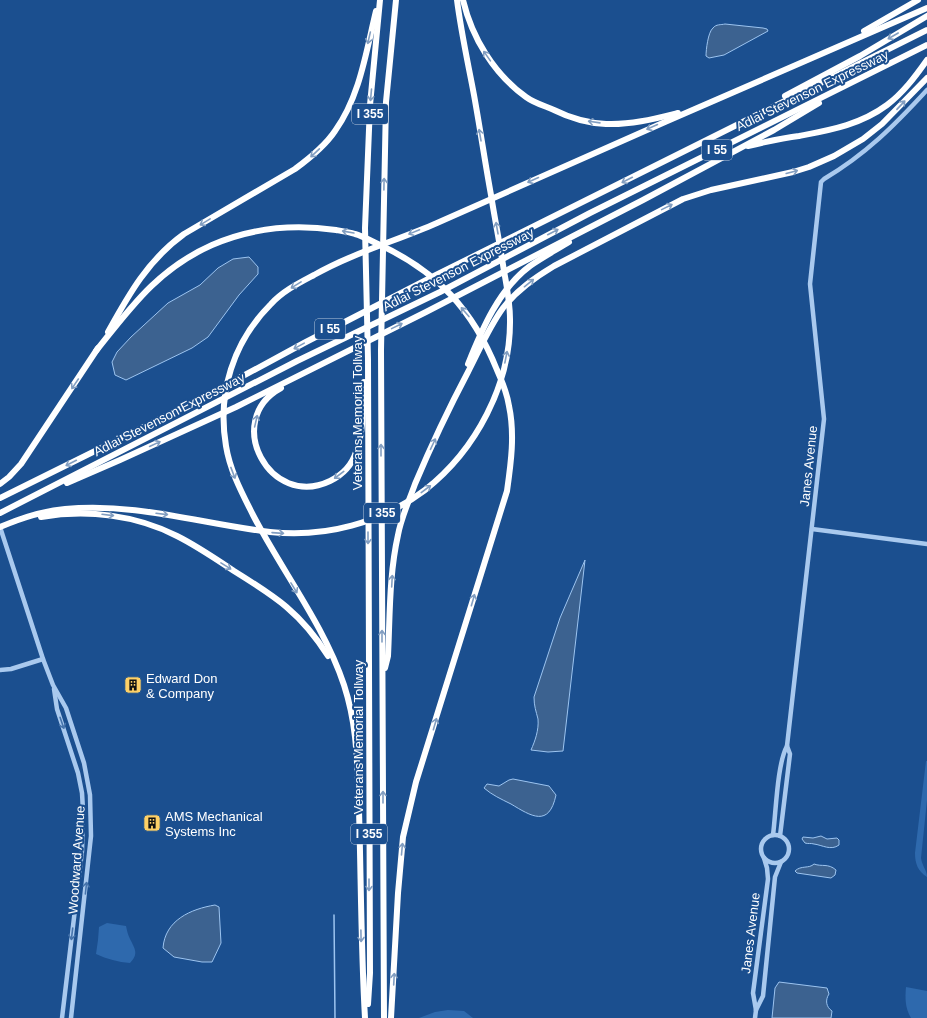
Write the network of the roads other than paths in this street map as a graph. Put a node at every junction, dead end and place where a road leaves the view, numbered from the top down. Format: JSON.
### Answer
{"nodes":[{"id":1,"x":379,"y":0,"type":"edge"},
{"id":2,"x":396,"y":0,"type":"edge"},
{"id":3,"x":457,"y":0,"type":"edge"},
{"id":4,"x":463,"y":0,"type":"edge"},
{"id":5,"x":918,"y":0,"type":"edge"},
{"id":6,"x":927,"y":8,"type":"edge"},
{"id":7,"x":927,"y":16,"type":"edge"},
{"id":8,"x":927,"y":30,"type":"edge"},
{"id":9,"x":927,"y":45,"type":"edge"},
{"id":10,"x":831,"y":50,"type":"junction"},
{"id":11,"x":927,"y":60,"type":"edge"},
{"id":12,"x":864,"y":77,"type":"junction"},
{"id":13,"x":927,"y":78,"type":"edge"},
{"id":14,"x":927,"y":90,"type":"edge"},
{"id":15,"x":700,"y":106,"type":"junction"},
{"id":16,"x":740,"y":147,"type":"junction"},
{"id":17,"x":662,"y":162,"type":"junction"},
{"id":18,"x":594,"y":225,"type":"junction"},
{"id":19,"x":96,"y":351,"type":"junction"},
{"id":20,"x":336,"y":356,"type":"junction"},
{"id":21,"x":368,"y":356,"type":"junction"},
{"id":22,"x":455,"y":397,"type":"junction"},
{"id":23,"x":0,"y":484,"type":"edge"},
{"id":24,"x":0,"y":498,"type":"edge"},
{"id":25,"x":20,"y":503,"type":"junction"},
{"id":26,"x":0,"y":513,"type":"edge"},
{"id":27,"x":0,"y":527,"type":"edge"},
{"id":28,"x":812,"y":529,"type":"junction"},
{"id":29,"x":927,"y":544,"type":"edge"},
{"id":30,"x":43,"y":659,"type":"junction"},
{"id":31,"x":0,"y":670,"type":"edge"},
{"id":32,"x":382,"y":675,"type":"junction"},
{"id":33,"x":340,"y":676,"type":"junction"},
{"id":34,"x":53,"y":686,"type":"junction"},
{"id":35,"x":787,"y":746,"type":"junction"},
{"id":36,"x":773,"y":835,"type":"junction"},
{"id":37,"x":780,"y":836,"type":"junction"},
{"id":38,"x":764,"y":858,"type":"junction"},
{"id":39,"x":781,"y":862,"type":"junction"},
{"id":40,"x":756,"y":1010,"type":"junction"},
{"id":41,"x":62,"y":1018,"type":"edge"},
{"id":42,"x":71,"y":1018,"type":"edge"},
{"id":43,"x":366,"y":1018,"type":"edge"},
{"id":44,"x":384,"y":1018,"type":"edge"},
{"id":45,"x":391,"y":1018,"type":"edge"},
{"id":46,"x":755,"y":1018,"type":"edge"}],
"edges":[{"from":1,"to":19,"type":"highway","one_way":true},
{"from":1,"to":21,"type":"highway","name":"Veterans Memorial Tollway","number":"I 355","one_way":true},
{"from":32,"to":2,"type":"highway","name":"Veterans Memorial Tollway","number":"I 355","one_way":true},
{"from":27,"to":3,"type":"highway","one_way":true},
{"from":15,"to":4,"type":"highway","one_way":true},
{"from":5,"to":10,"type":"highway"},
{"from":6,"to":10,"type":"highway"},
{"from":7,"to":17,"type":"highway","one_way":true},
{"from":8,"to":17,"type":"highway","name":"Adlai Stevenson Expressway","number":"I 55"},
{"from":9,"to":12,"type":"highway","name":"Adlai Stevenson Expressway","number":"I 55"},
{"from":10,"to":15,"type":"highway"},
{"from":11,"to":16,"type":"highway"},
{"from":12,"to":16,"type":"highway"},
{"from":25,"to":12,"type":"highway","name":"Adlai Stevenson Expressway","number":"I 55","one_way":true},
{"from":22,"to":13,"type":"highway","one_way":true},
{"from":14,"to":28,"type":"street","name":"Janes Avenue"},
{"from":15,"to":33,"type":"highway","one_way":true},
{"from":16,"to":18,"type":"highway"},
{"from":17,"to":24,"type":"highway","name":"Adlai Stevenson Expressway","number":"I 55","one_way":true},
{"from":20,"to":18,"type":"highway","one_way":true},
{"from":18,"to":22,"type":"highway"},
{"from":19,"to":23,"type":"highway","one_way":true},
{"from":45,"to":19,"type":"highway","one_way":true},
{"from":21,"to":20,"type":"highway","one_way":true},
{"from":25,"to":20,"type":"highway","one_way":true},
{"from":21,"to":43,"type":"highway","name":"Veterans Memorial Tollway","number":"I 355","one_way":true},
{"from":32,"to":22,"type":"highway","one_way":true},
{"from":25,"to":26,"type":"highway","name":"Adlai Stevenson Expressway","number":"I 55"},
{"from":27,"to":30,"type":"street","name":"Woodward Avenue"},
{"from":27,"to":33,"type":"highway","one_way":true},
{"from":28,"to":29,"type":"street"},
{"from":28,"to":35,"type":"street","name":"Janes Avenue"},
{"from":30,"to":31,"type":"street"},
{"from":30,"to":34,"type":"street","name":"Woodward Avenue"},
{"from":44,"to":32,"type":"highway","name":"Veterans Memorial Tollway","number":"I 355","one_way":true},
{"from":33,"to":43,"type":"highway","one_way":true},
{"from":34,"to":41,"type":"street","name":"Woodward Avenue","one_way":true},
{"from":42,"to":34,"type":"street","name":"Woodward Avenue","one_way":true},
{"from":35,"to":36,"type":"street","name":"Janes Avenue"},
{"from":35,"to":37,"type":"street","name":"Janes Avenue"},
{"from":36,"to":37,"type":"street"},
{"from":36,"to":38,"type":"street","name":"Janes Avenue"},
{"from":37,"to":39,"type":"street","name":"Janes Avenue"},
{"from":38,"to":39,"type":"street"},
{"from":38,"to":40,"type":"street","name":"Janes Avenue"},
{"from":39,"to":40,"type":"street","name":"Janes Avenue"},
{"from":40,"to":46,"type":"street","name":"Janes Avenue"}]}
